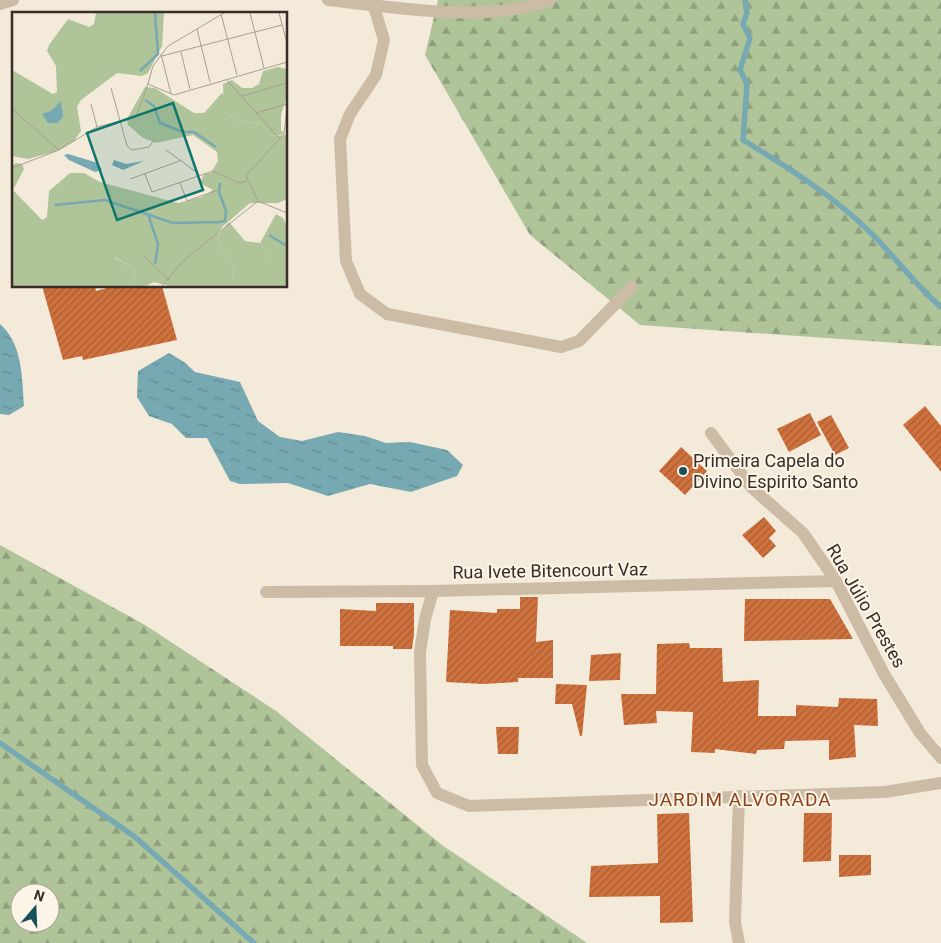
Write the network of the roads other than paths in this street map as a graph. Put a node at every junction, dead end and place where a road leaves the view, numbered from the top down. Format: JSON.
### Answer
{"nodes":[{"id":1,"x":13,"y":0,"type":"edge"},
{"id":2,"x":328,"y":0,"type":"edge"},
{"id":3,"x":550,"y":0,"type":"edge"},
{"id":4,"x":372,"y":2,"type":"edge"},
{"id":5,"x":0,"y":4,"type":"edge"},
{"id":6,"x":632,"y":287,"type":"dead end"},
{"id":7,"x":711,"y":433,"type":"dead end"},
{"id":8,"x":836,"y":581,"type":"junction"},
{"id":9,"x":433,"y":591,"type":"junction"},
{"id":10,"x":266,"y":592,"type":"dead end"},
{"id":11,"x":941,"y":758,"type":"edge"},
{"id":12,"x":941,"y":783,"type":"edge"},
{"id":13,"x":738,"y":796,"type":"junction"},
{"id":14,"x":739,"y":943,"type":"edge"}],
"edges":[{"from":1,"to":5,"type":"street"},
{"from":2,"to":4,"type":"street"},
{"from":3,"to":4,"type":"street"},
{"from":4,"to":6,"type":"street"},
{"from":7,"to":8,"type":"street","name":"Rua Júlio Prestes"},
{"from":8,"to":9,"type":"street","name":"Rua Ivete Bitencourt Vaz"},
{"from":8,"to":11,"type":"street","name":"Rua Júlio Prestes"},
{"from":9,"to":10,"type":"street","name":"Rua Ivete Bitencourt Vaz"},
{"from":9,"to":13,"type":"street"},
{"from":12,"to":13,"type":"street"},
{"from":13,"to":14,"type":"street"}]}
